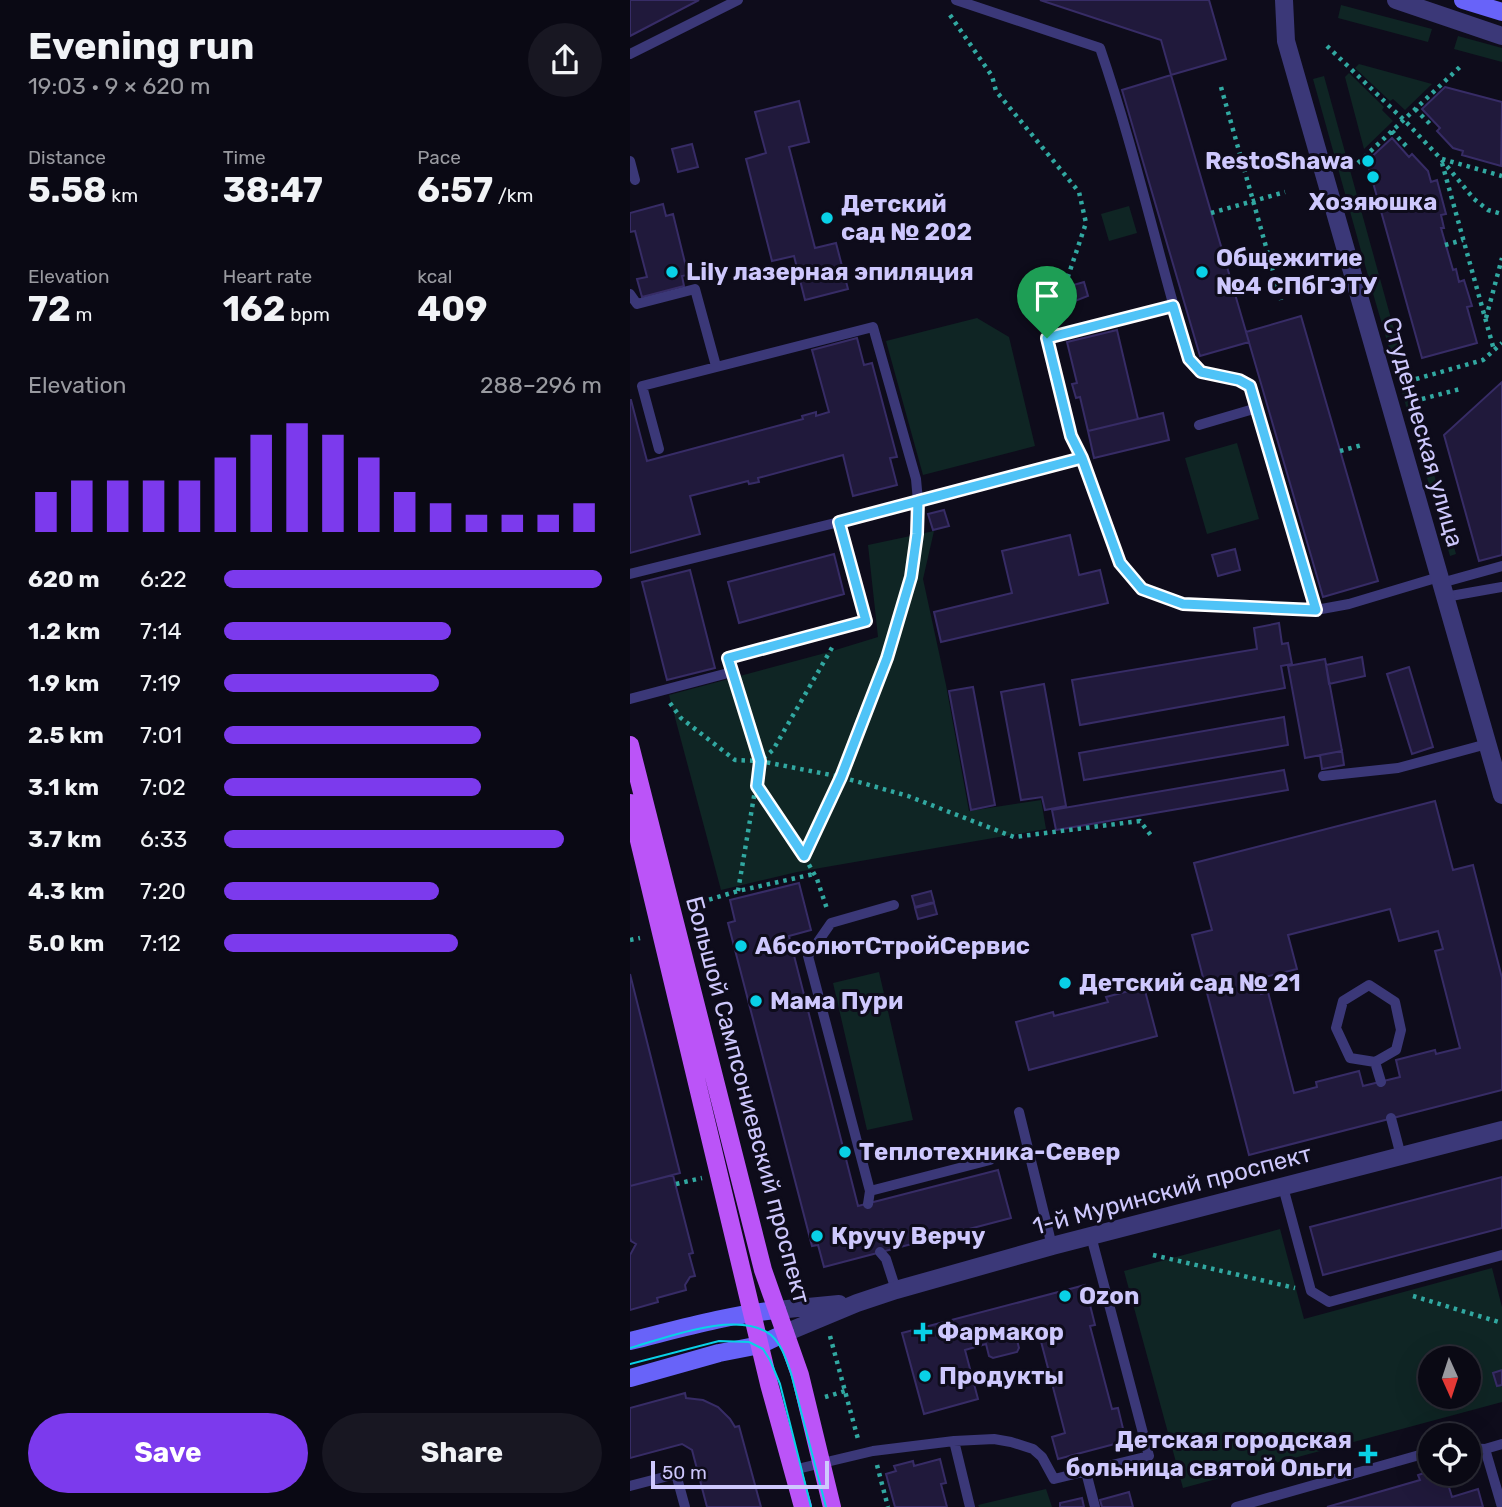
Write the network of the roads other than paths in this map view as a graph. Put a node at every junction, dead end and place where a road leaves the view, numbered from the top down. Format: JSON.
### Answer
{"nodes":[{"id":1,"x":738,"y":0,"type":"edge"},
{"id":2,"x":956,"y":0,"type":"edge"},
{"id":3,"x":1284,"y":0,"type":"edge"},
{"id":4,"x":1396,"y":0,"type":"edge"},
{"id":5,"x":1463,"y":0,"type":"edge"},
{"id":6,"x":1502,"y":12,"type":"edge"},
{"id":7,"x":1502,"y":36,"type":"edge"},
{"id":8,"x":630,"y":54,"type":"edge"},
{"id":9,"x":630,"y":161,"type":"edge"},
{"id":10,"x":635,"y":180,"type":"dead end"},
{"id":11,"x":630,"y":294,"type":"edge"},
{"id":12,"x":1173,"y":306,"type":"junction"},
{"id":13,"x":1189,"y":359,"type":"road end"},
{"id":14,"x":716,"y":366,"type":"junction"},
{"id":15,"x":1199,"y":425,"type":"dead end"},
{"id":16,"x":659,"y":449,"type":"dead end"},
{"id":17,"x":1082,"y":458,"type":"junction"},
{"id":18,"x":918,"y":501,"type":"junction"},
{"id":19,"x":839,"y":522,"type":"junction"},
{"id":20,"x":1502,"y":566,"type":"edge"},
{"id":21,"x":630,"y":574,"type":"edge"},
{"id":22,"x":1442,"y":586,"type":"junction"},
{"id":23,"x":1502,"y":587,"type":"edge"},
{"id":24,"x":1316,"y":610,"type":"junction"},
{"id":25,"x":630,"y":699,"type":"edge"},
{"id":26,"x":1487,"y":744,"type":"junction"},
{"id":27,"x":630,"y":745,"type":"edge"},
{"id":28,"x":1323,"y":775,"type":"dead end"},
{"id":29,"x":1502,"y":795,"type":"edge"},
{"id":30,"x":631,"y":808,"type":"edge"},
{"id":31,"x":894,"y":905,"type":"dead end"},
{"id":32,"x":1375,"y":1062,"type":"junction"},
{"id":33,"x":1381,"y":1082,"type":"dead end"},
{"id":34,"x":1019,"y":1112,"type":"dead end"},
{"id":35,"x":1391,"y":1118,"type":"dead end"},
{"id":36,"x":1502,"y":1130,"type":"edge"},
{"id":37,"x":1401,"y":1156,"type":"junction"},
{"id":38,"x":990,"y":1160,"type":"dead end"},
{"id":39,"x":1283,"y":1187,"type":"junction"},
{"id":40,"x":870,"y":1191,"type":"junction"},
{"id":41,"x":868,"y":1204,"type":"dead end"},
{"id":42,"x":1091,"y":1236,"type":"junction"},
{"id":43,"x":1052,"y":1246,"type":"junction"},
{"id":44,"x":880,"y":1252,"type":"dead end"},
{"id":45,"x":1502,"y":1255,"type":"edge"},
{"id":46,"x":896,"y":1290,"type":"junction"},
{"id":47,"x":857,"y":1303,"type":"junction"},
{"id":48,"x":777,"y":1310,"type":"junction"},
{"id":49,"x":752,"y":1312,"type":"junction"},
{"id":50,"x":785,"y":1333,"type":"junction"},
{"id":51,"x":630,"y":1342,"type":"edge"},
{"id":52,"x":760,"y":1345,"type":"junction"},
{"id":53,"x":630,"y":1378,"type":"edge"},
{"id":54,"x":954,"y":1441,"type":"junction"},
{"id":55,"x":1502,"y":1444,"type":"edge"},
{"id":56,"x":1481,"y":1449,"type":"edge"},
{"id":57,"x":1485,"y":1449,"type":"junction"},
{"id":58,"x":1418,"y":1455,"type":"edge"},
{"id":59,"x":822,"y":1463,"type":"junction"},
{"id":60,"x":793,"y":1470,"type":"junction"},
{"id":61,"x":1086,"y":1472,"type":"junction"},
{"id":62,"x":630,"y":1486,"type":"edge"},
{"id":63,"x":685,"y":1507,"type":"edge"},
{"id":64,"x":803,"y":1507,"type":"edge"},
{"id":65,"x":832,"y":1507,"type":"edge"},
{"id":66,"x":971,"y":1507,"type":"edge"},
{"id":67,"x":1095,"y":1507,"type":"edge"},
{"id":68,"x":1237,"y":1507,"type":"edge"},
{"id":69,"x":1502,"y":1507,"type":"edge"}],
"edges":[{"from":1,"to":8,"type":"lane"},
{"from":2,"to":12,"type":"lane"},
{"from":3,"to":22,"type":"street","name":"Студенческая улица"},
{"from":4,"to":7,"type":"street"},
{"from":5,"to":6,"type":"main road"},
{"from":9,"to":10,"type":"lane"},
{"from":11,"to":14,"type":"lane"},
{"from":12,"to":13,"type":"lane"},
{"from":12,"to":17,"type":"lane"},
{"from":14,"to":16,"type":"lane"},
{"from":14,"to":18,"type":"lane"},
{"from":15,"to":24,"type":"lane"},
{"from":17,"to":18,"type":"lane"},
{"from":17,"to":24,"type":"lane"},
{"from":18,"to":19,"type":"lane"},
{"from":19,"to":21,"type":"lane"},
{"from":19,"to":25,"type":"lane"},
{"from":20,"to":22,"type":"lane"},
{"from":22,"to":23,"type":"lane"},
{"from":22,"to":24,"type":"lane"},
{"from":22,"to":26,"type":"street","name":"Студенческая улица"},
{"from":26,"to":28,"type":"lane"},
{"from":26,"to":29,"type":"street","name":"Студенческая улица"},
{"from":27,"to":48,"type":"main road","name":"Большой Сампсониевский проспект"},
{"from":30,"to":49,"type":"main road","name":"Большой Сампсониевский проспект"},
{"from":31,"to":40,"type":"lane"},
{"from":32,"to":32,"type":"lane"},
{"from":32,"to":33,"type":"lane"},
{"from":34,"to":43,"type":"lane"},
{"from":35,"to":37,"type":"lane"},
{"from":36,"to":37,"type":"street","name":"1-й Муринский проспект"},
{"from":37,"to":39,"type":"street","name":"1-й Муринский проспект"},
{"from":38,"to":40,"type":"lane"},
{"from":39,"to":42,"type":"street","name":"1-й Муринский проспект"},
{"from":39,"to":45,"type":"lane"},
{"from":40,"to":41,"type":"lane"},
{"from":42,"to":43,"type":"street","name":"1-й Муринский проспект"},
{"from":42,"to":61,"type":"lane"},
{"from":43,"to":46,"type":"street","name":"1-й Муринский проспект"},
{"from":44,"to":46,"type":"lane"},
{"from":46,"to":47,"type":"street","name":"1-й Муринский проспект"},
{"from":47,"to":48,"type":"street","name":"1-й Муринский проспект"},
{"from":47,"to":50,"type":"street","name":"1-й Муринский проспект"},
{"from":48,"to":49,"type":"main road","name":"1-й Муринский проспект"},
{"from":48,"to":50,"type":"main road","name":"Большой Сампсониевский проспект"},
{"from":49,"to":51,"type":"main road","name":"1-й Муринский проспект"},
{"from":49,"to":52,"type":"main road","name":"Большой Сампсониевский проспект"},
{"from":50,"to":52,"type":"main road","name":"1-й Муринский проспект"},
{"from":50,"to":59,"type":"main road","name":"Большой Сампсониевский проспект"},
{"from":52,"to":53,"type":"main road","name":"1-й Муринский проспект"},
{"from":52,"to":60,"type":"main road","name":"Большой Сампсониевский проспект"},
{"from":54,"to":59,"type":"lane"},
{"from":54,"to":61,"type":"lane"},
{"from":54,"to":66,"type":"lane"},
{"from":55,"to":57,"type":"lane"},
{"from":56,"to":57,"type":"lane"},
{"from":57,"to":69,"type":"lane"},
{"from":58,"to":68,"type":"lane"},
{"from":59,"to":60,"type":"lane"},
{"from":59,"to":65,"type":"main road","name":"Большой Сампсониевский проспект"},
{"from":60,"to":64,"type":"main road","name":"Большой Сампсониевский проспект"},
{"from":61,"to":67,"type":"lane"},
{"from":62,"to":63,"type":"lane"}]}
